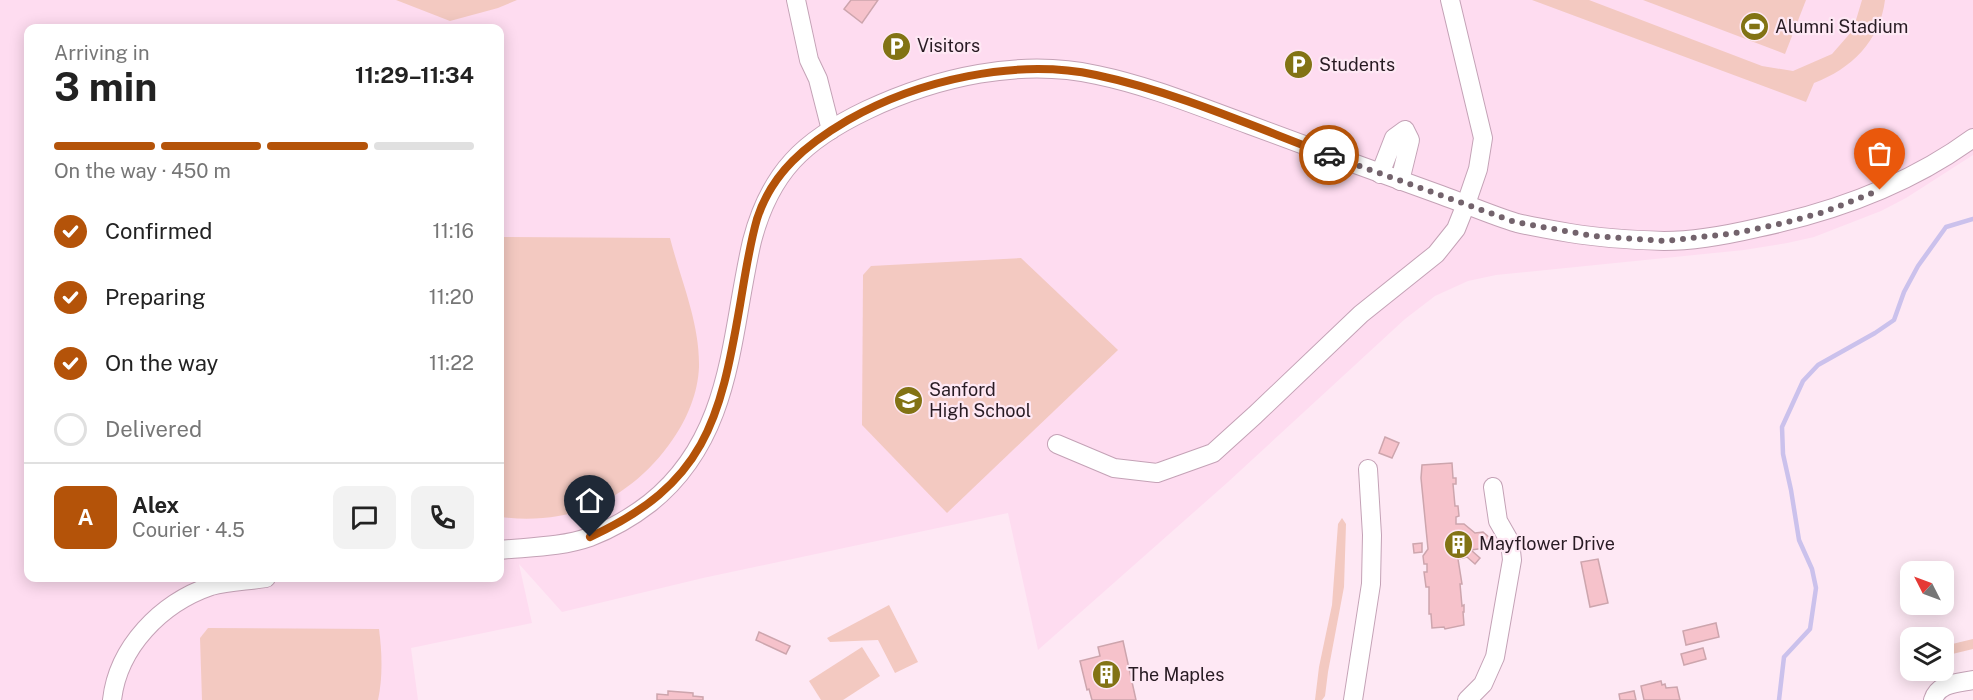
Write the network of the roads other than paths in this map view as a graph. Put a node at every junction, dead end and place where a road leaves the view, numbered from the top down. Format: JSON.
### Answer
{"nodes":[{"id":1,"x":796,"y":0,"type":"edge"},
{"id":2,"x":1450,"y":0,"type":"edge"},
{"id":3,"x":831,"y":130,"type":"junction"},
{"id":4,"x":1973,"y":138,"type":"edge"},
{"id":5,"x":1380,"y":174,"type":"junction"},
{"id":6,"x":1400,"y":181,"type":"junction"},
{"id":7,"x":1466,"y":204,"type":"junction"},
{"id":8,"x":1057,"y":444,"type":"dead end"},
{"id":9,"x":1368,"y":469,"type":"dead end"},
{"id":10,"x":1493,"y":487,"type":"dead end"},
{"id":11,"x":504,"y":550,"type":"edge"},
{"id":12,"x":240,"y":582,"type":"edge"},
{"id":13,"x":1973,"y":680,"type":"edge"},
{"id":14,"x":112,"y":700,"type":"edge"},
{"id":15,"x":1353,"y":700,"type":"edge"},
{"id":16,"x":1467,"y":700,"type":"edge"},
{"id":17,"x":1933,"y":700,"type":"edge"}],
"edges":[{"from":1,"to":3,"type":"street"},
{"from":2,"to":7,"type":"street"},
{"from":3,"to":5,"type":"street"},
{"from":3,"to":11,"type":"street"},
{"from":4,"to":7,"type":"street"},
{"from":5,"to":6,"type":"street"},
{"from":5,"to":6,"type":"street"},
{"from":6,"to":7,"type":"street"},
{"from":7,"to":8,"type":"street"},
{"from":9,"to":15,"type":"street"},
{"from":10,"to":16,"type":"street"},
{"from":12,"to":14,"type":"street"},
{"from":13,"to":17,"type":"street"}]}
